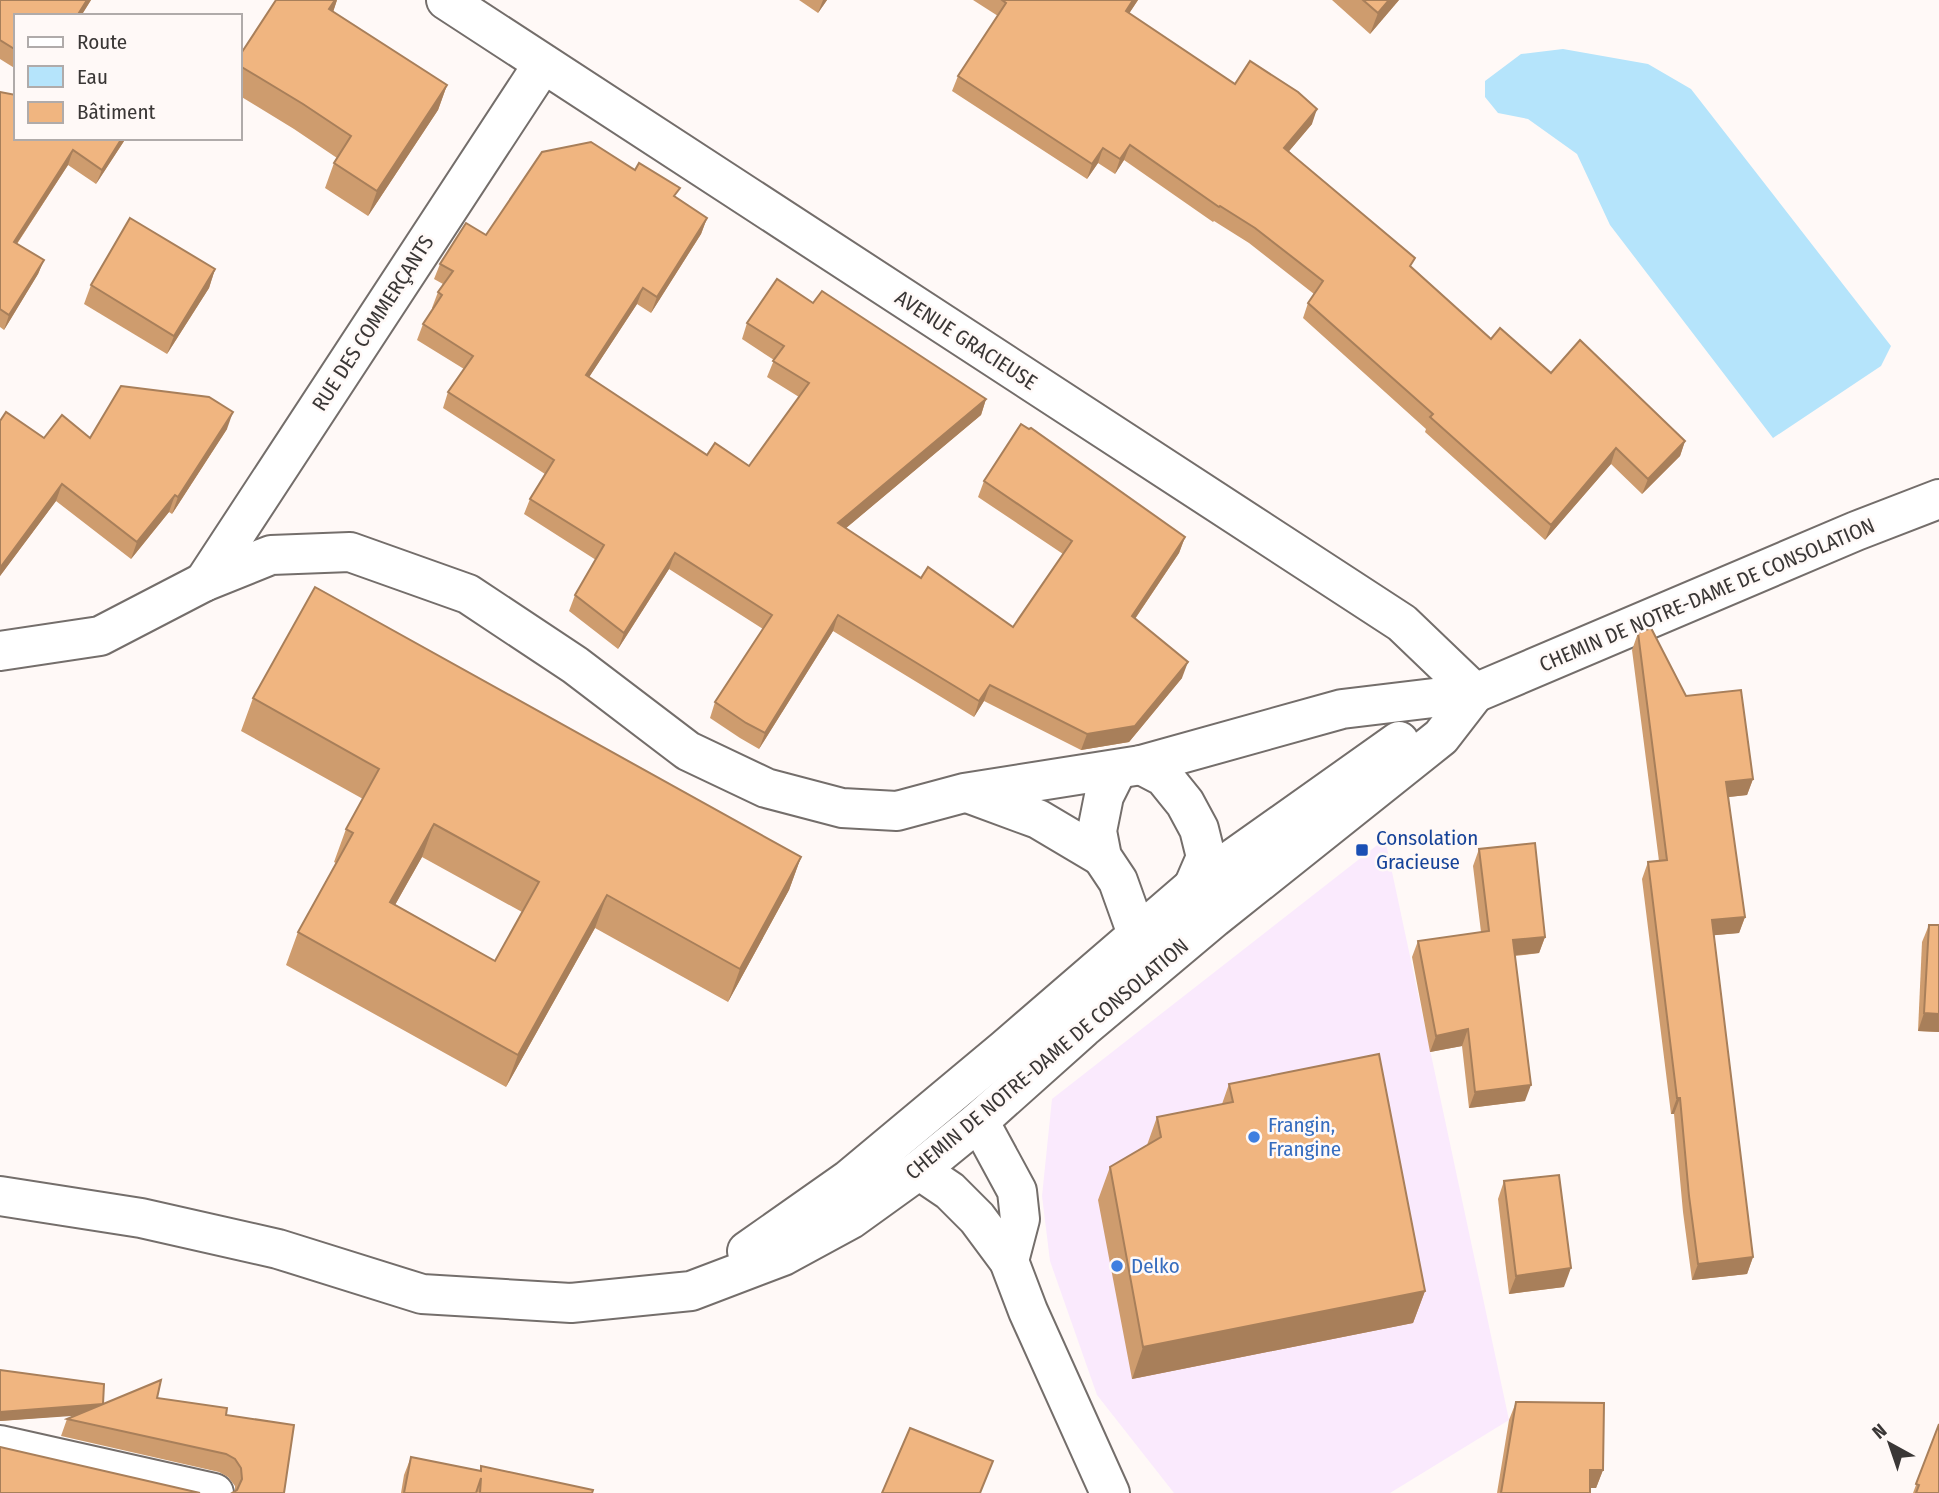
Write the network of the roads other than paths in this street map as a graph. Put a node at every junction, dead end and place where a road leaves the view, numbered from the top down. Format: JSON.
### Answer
{"nodes":[{"id":1,"x":446,"y":0,"type":"edge"},
{"id":2,"x":543,"y":64,"type":"junction"},
{"id":3,"x":1939,"y":499,"type":"edge"},
{"id":4,"x":204,"y":582,"type":"junction"},
{"id":5,"x":0,"y":652,"type":"edge"},
{"id":6,"x":1475,"y":693,"type":"junction"},
{"id":7,"x":1129,"y":767,"type":"junction"},
{"id":8,"x":964,"y":793,"type":"junction"},
{"id":9,"x":1110,"y":869,"type":"junction"},
{"id":10,"x":1193,"y":887,"type":"junction"},
{"id":11,"x":1214,"y":918,"type":"junction"},
{"id":12,"x":1137,"y":934,"type":"junction"},
{"id":13,"x":979,"y":1121,"type":"junction"},
{"id":14,"x":919,"y":1170,"type":"junction"},
{"id":15,"x":0,"y":1196,"type":"edge"},
{"id":16,"x":1009,"y":1261,"type":"junction"},
{"id":17,"x":691,"y":1291,"type":"junction"},
{"id":18,"x":0,"y":1445,"type":"edge"},
{"id":19,"x":214,"y":1493,"type":"edge"},
{"id":20,"x":1110,"y":1493,"type":"edge"}],
"edges":[{"from":1,"to":2,"type":"street","name":"AVENUE GRACIEUSE"},
{"from":2,"to":4,"type":"street","name":"RUE DES COMMERÇANTS"},
{"from":2,"to":6,"type":"street","name":"AVENUE GRACIEUSE"},
{"from":3,"to":6,"type":"street","name":"CHEMIN DE NOTRE-DAME DE CONSOLATION"},
{"from":4,"to":5,"type":"street","name":"CHEMIN DE NOTRE-DAME DE CONSOLATION"},
{"from":4,"to":8,"type":"street","name":"CHEMIN DE NOTRE-DAME DE CONSOLATION"},
{"from":6,"to":7,"type":"street","name":"CHEMIN DE NOTRE-DAME DE CONSOLATION"},
{"from":6,"to":10,"type":"street","name":"CHEMIN DE NOTRE-DAME DE CONSOLATION"},
{"from":6,"to":11,"type":"street","name":"CHEMIN DE NOTRE-DAME DE CONSOLATION"},
{"from":7,"to":8,"type":"street","name":"CHEMIN DE NOTRE-DAME DE CONSOLATION"},
{"from":7,"to":9,"type":"street","name":"CHEMIN DE NOTRE-DAME DE CONSOLATION"},
{"from":7,"to":10,"type":"street","name":"CHEMIN DE NOTRE-DAME DE CONSOLATION"},
{"from":8,"to":9,"type":"street","name":"CHEMIN DE NOTRE-DAME DE CONSOLATION"},
{"from":9,"to":10,"type":"street","name":"CHEMIN DE NOTRE-DAME DE CONSOLATION"},
{"from":9,"to":12,"type":"street","name":"CHEMIN DE NOTRE-DAME DE CONSOLATION"},
{"from":10,"to":11,"type":"street"},
{"from":10,"to":12,"type":"street","name":"CHEMIN DE NOTRE-DAME DE CONSOLATION"},
{"from":11,"to":13,"type":"street","name":"CHEMIN DE NOTRE-DAME DE CONSOLATION"},
{"from":12,"to":17,"type":"street","name":"CHEMIN DE NOTRE-DAME DE CONSOLATION"},
{"from":13,"to":14,"type":"street","name":"CHEMIN DE NOTRE-DAME DE CONSOLATION"},
{"from":13,"to":16,"type":"street"},
{"from":14,"to":16,"type":"street"},
{"from":14,"to":17,"type":"street","name":"CHEMIN DE NOTRE-DAME DE CONSOLATION"},
{"from":15,"to":17,"type":"street","name":"CHEMIN DE NOTRE-DAME DE CONSOLATION"},
{"from":16,"to":20,"type":"street"},
{"from":18,"to":19,"type":"street"}]}
